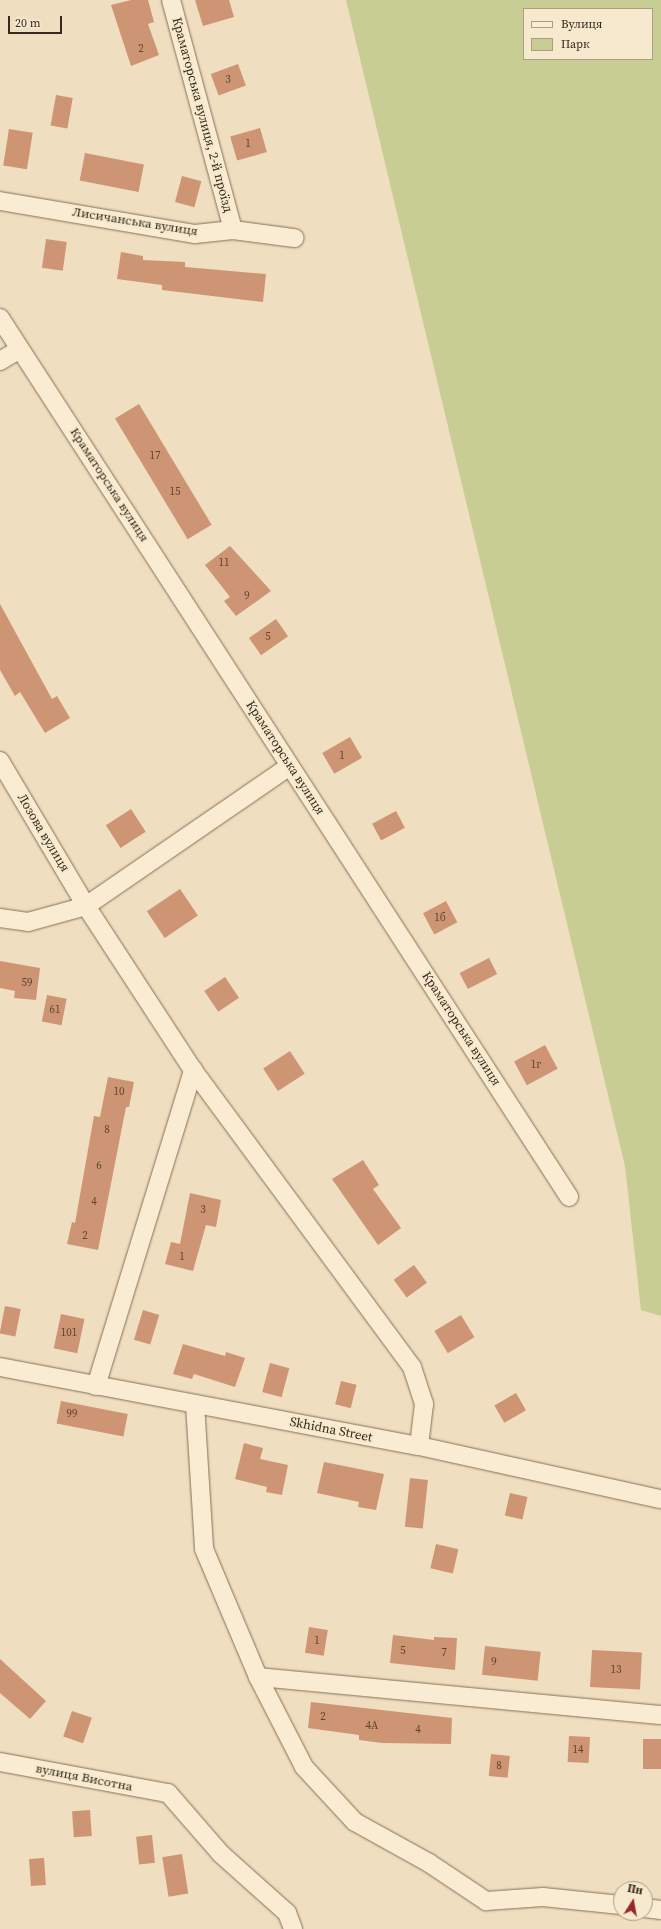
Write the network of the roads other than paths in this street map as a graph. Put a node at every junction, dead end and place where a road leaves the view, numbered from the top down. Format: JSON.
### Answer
{"nodes":[{"id":1,"x":171,"y":0,"type":"edge"},
{"id":2,"x":0,"y":201,"type":"edge"},
{"id":3,"x":233,"y":230,"type":"junction"},
{"id":4,"x":294,"y":238,"type":"dead end"},
{"id":5,"x":0,"y":318,"type":"edge"},
{"id":6,"x":20,"y":349,"type":"junction"},
{"id":7,"x":0,"y":361,"type":"edge"},
{"id":8,"x":0,"y":761,"type":"edge"},
{"id":9,"x":290,"y":766,"type":"junction"},
{"id":10,"x":86,"y":906,"type":"junction"},
{"id":11,"x":0,"y":918,"type":"edge"},
{"id":12,"x":193,"y":1070,"type":"junction"},
{"id":13,"x":569,"y":1197,"type":"dead end"},
{"id":14,"x":0,"y":1367,"type":"edge"},
{"id":15,"x":96,"y":1386,"type":"junction"},
{"id":16,"x":196,"y":1404,"type":"junction"},
{"id":17,"x":419,"y":1446,"type":"junction"},
{"id":18,"x":661,"y":1499,"type":"edge"},
{"id":19,"x":258,"y":1677,"type":"junction"},
{"id":20,"x":661,"y":1715,"type":"edge"},
{"id":21,"x":0,"y":1762,"type":"edge"},
{"id":22,"x":613,"y":1904,"type":"edge"},
{"id":23,"x":293,"y":1929,"type":"edge"}],
"edges":[{"from":1,"to":3,"type":"street","name":"Краматорська вулиця, 2-й проїзд"},
{"from":2,"to":3,"type":"street","name":"Лисичанська вулиця"},
{"from":3,"to":4,"type":"street","name":"Лисичанська вулиця"},
{"from":5,"to":6,"type":"street","name":"Краматорська вулиця"},
{"from":6,"to":7,"type":"street"},
{"from":6,"to":9,"type":"street","name":"Краматорська вулиця"},
{"from":8,"to":10,"type":"street","name":"Лозова вулиця"},
{"from":9,"to":10,"type":"street"},
{"from":9,"to":13,"type":"street","name":"Краматорська вулиця"},
{"from":10,"to":11,"type":"street"},
{"from":10,"to":12,"type":"street","name":"Лозова вулиця"},
{"from":12,"to":15,"type":"street"},
{"from":12,"to":17,"type":"street","name":"Лозова вулиця"},
{"from":14,"to":15,"type":"street","name":"Skhidna Street"},
{"from":15,"to":16,"type":"street","name":"Skhidna Street"},
{"from":16,"to":17,"type":"street","name":"Skhidna Street"},
{"from":16,"to":19,"type":"street"},
{"from":17,"to":18,"type":"street","name":"Skhidna Street"},
{"from":19,"to":20,"type":"street"},
{"from":19,"to":22,"type":"street"},
{"from":21,"to":23,"type":"street","name":"вулиця Висотна"}]}
